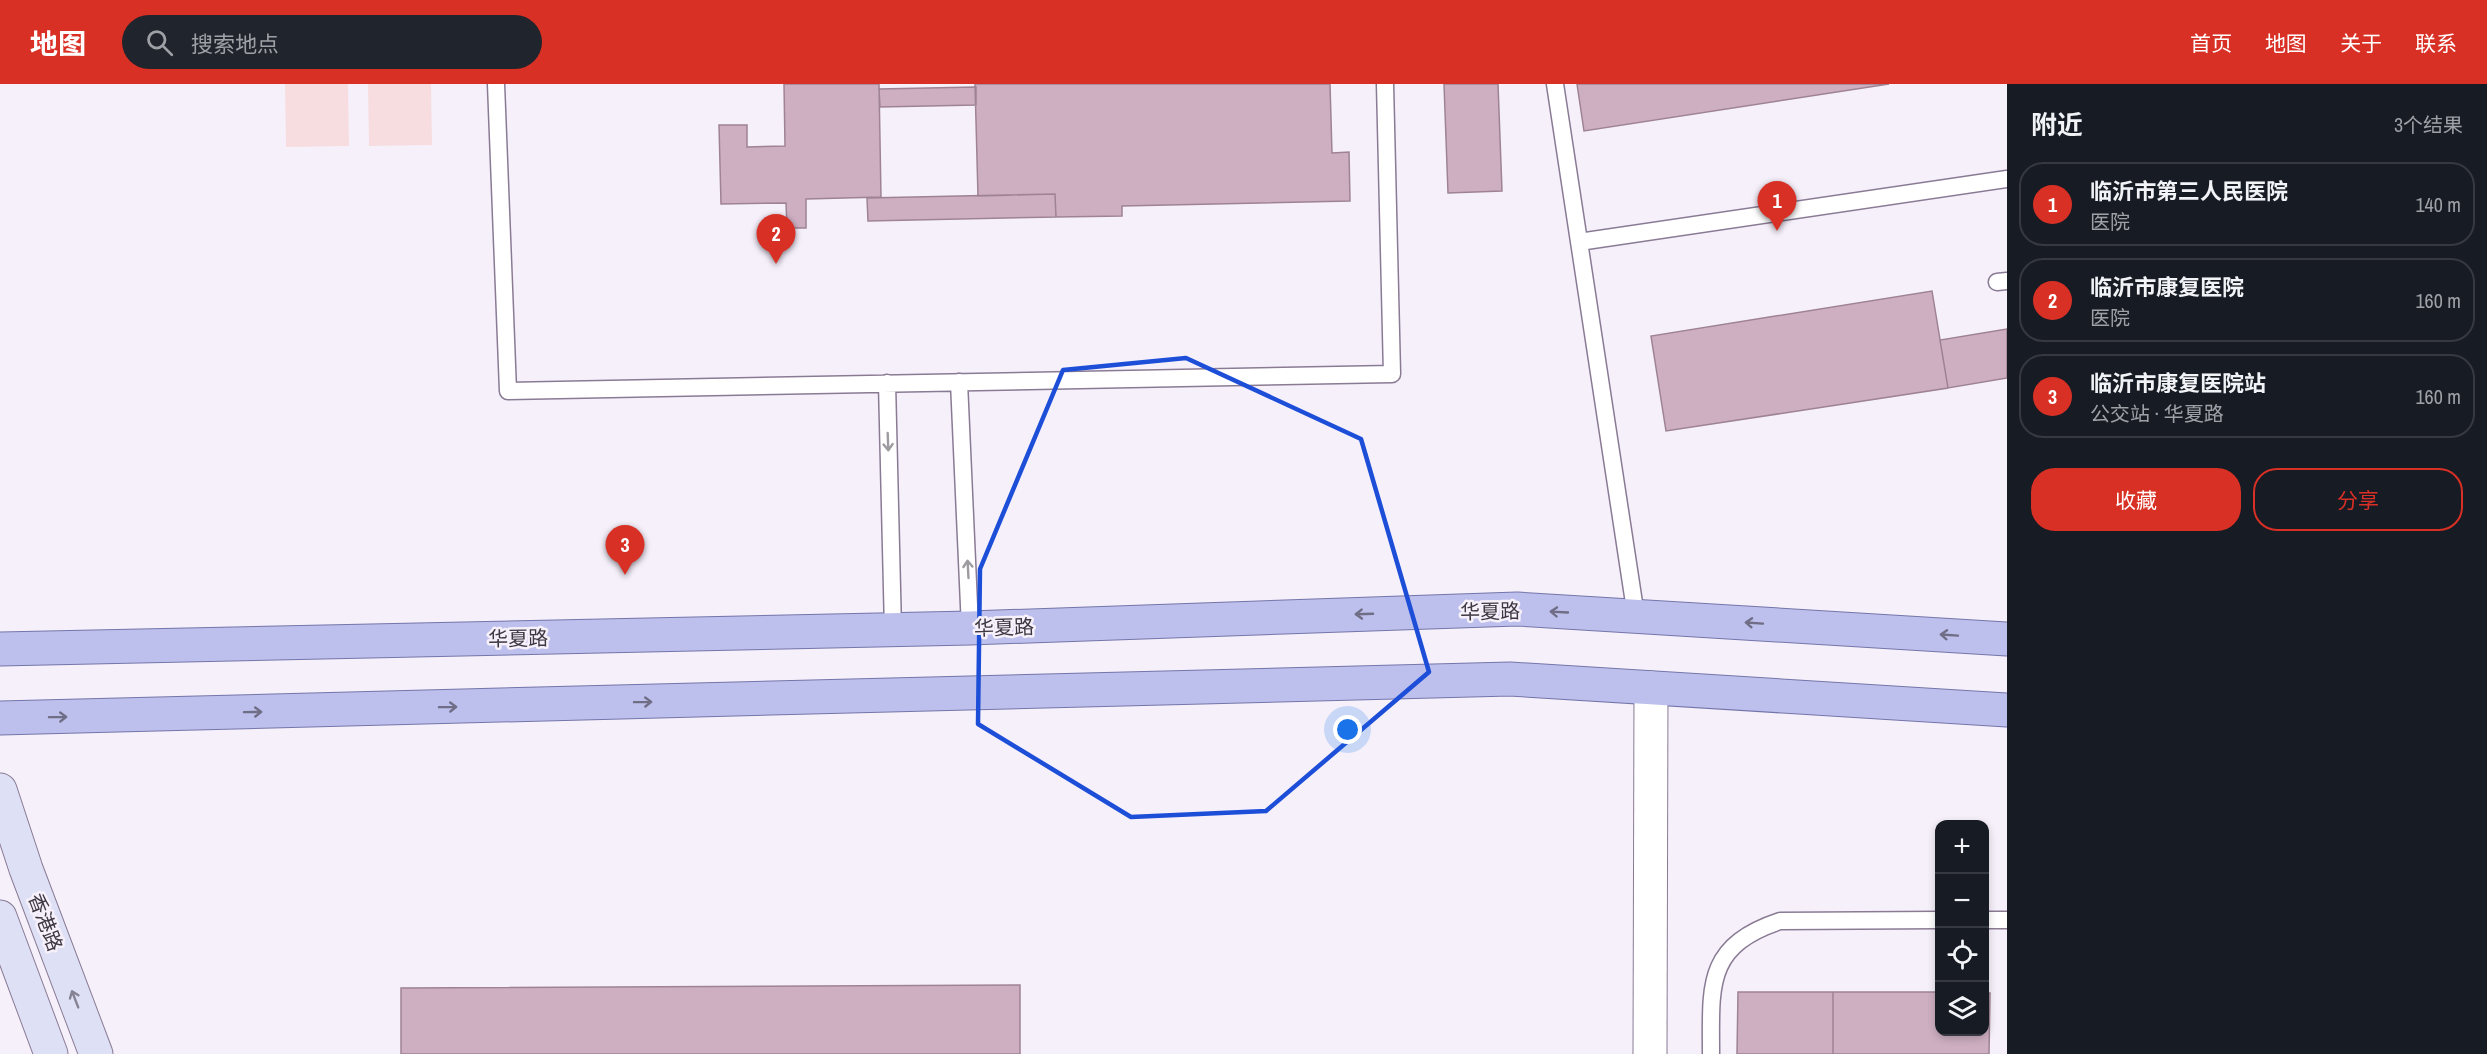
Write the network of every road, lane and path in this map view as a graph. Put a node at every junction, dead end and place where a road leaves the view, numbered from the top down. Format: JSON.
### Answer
{"nodes":[{"id":1,"x":496,"y":84,"type":"edge"},
{"id":2,"x":1385,"y":84,"type":"edge"},
{"id":3,"x":1555,"y":84,"type":"edge"},
{"id":4,"x":2007,"y":179,"type":"edge"},
{"id":5,"x":1579,"y":242,"type":"junction"},
{"id":6,"x":959,"y":382,"type":"junction"},
{"id":7,"x":887,"y":383,"type":"junction"},
{"id":8,"x":1636,"y":616,"type":"junction"},
{"id":9,"x":970,"y":628,"type":"junction"},
{"id":10,"x":893,"y":630,"type":"junction"},
{"id":11,"x":2007,"y":639,"type":"edge"},
{"id":12,"x":0,"y":649,"type":"edge"},
{"id":13,"x":1651,"y":688,"type":"junction"},
{"id":14,"x":2007,"y":710,"type":"edge"},
{"id":15,"x":0,"y":718,"type":"edge"},
{"id":16,"x":0,"y":790,"type":"edge"},
{"id":17,"x":0,"y":917,"type":"edge"},
{"id":18,"x":1935,"y":920,"type":"edge"},
{"id":19,"x":1989,"y":920,"type":"edge"},
{"id":20,"x":2007,"y":920,"type":"edge"},
{"id":21,"x":51,"y":1054,"type":"edge"},
{"id":22,"x":96,"y":1054,"type":"edge"},
{"id":23,"x":1650,"y":1054,"type":"edge"},
{"id":24,"x":1711,"y":1054,"type":"edge"}],
"edges":[{"from":1,"to":7,"type":"lane"},
{"from":2,"to":6,"type":"lane"},
{"from":3,"to":5,"type":"lane"},
{"from":4,"to":5,"type":"lane"},
{"from":5,"to":8,"type":"lane"},
{"from":6,"to":7,"type":"lane"},
{"from":9,"to":6,"type":"lane","one_way":true},
{"from":7,"to":10,"type":"lane","one_way":true},
{"from":8,"to":9,"type":"main road","name":"华夏路","one_way":true},
{"from":11,"to":8,"type":"main road","name":"华夏路","one_way":true},
{"from":9,"to":10,"type":"main road","name":"华夏路"},
{"from":10,"to":12,"type":"main road","name":"华夏路"},
{"from":13,"to":14,"type":"main road"},
{"from":15,"to":13,"type":"main road","one_way":true},
{"from":13,"to":23,"type":"street"},
{"from":22,"to":16,"type":"main road","name":"香港路","one_way":true},
{"from":17,"to":21,"type":"main road","name":"香港路"},
{"from":18,"to":24,"type":"lane"},
{"from":19,"to":20,"type":"lane"}]}
